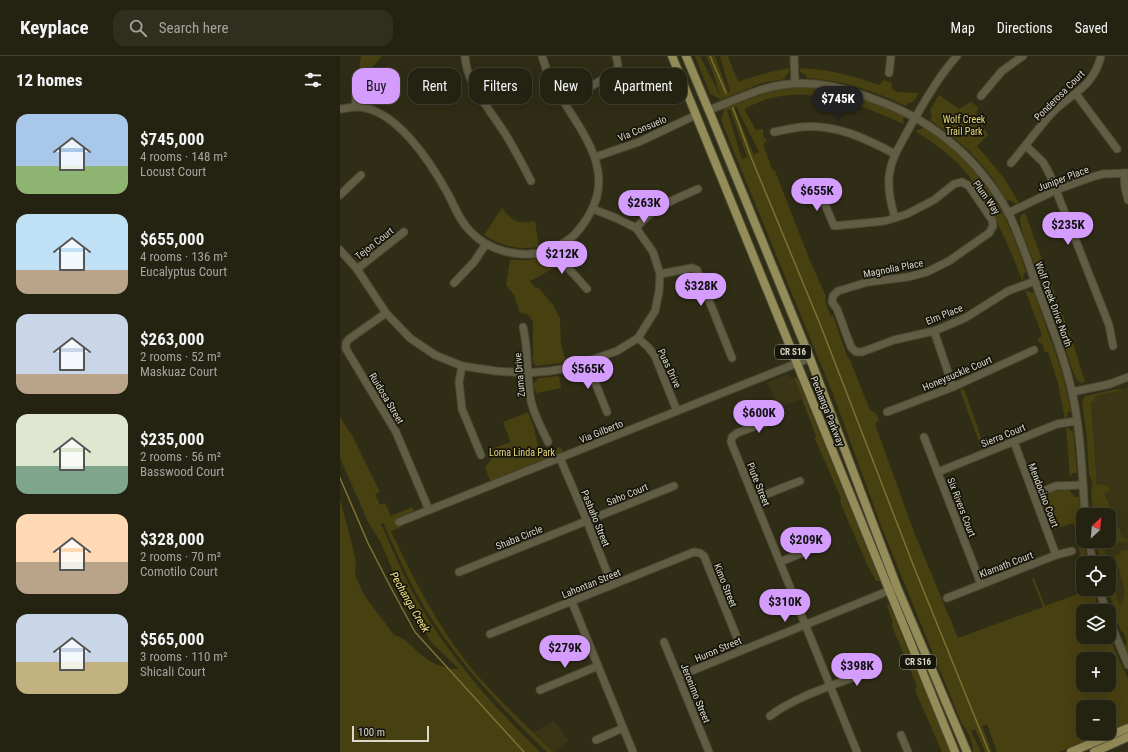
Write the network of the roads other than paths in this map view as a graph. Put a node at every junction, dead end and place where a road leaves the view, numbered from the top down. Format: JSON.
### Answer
{"nodes":[{"id":1,"x":465,"y":56,"type":"edge"},
{"id":2,"x":542,"y":56,"type":"edge"},
{"id":3,"x":616,"y":56,"type":"edge"},
{"id":4,"x":672,"y":56,"type":"edge"},
{"id":5,"x":686,"y":56,"type":"edge"},
{"id":6,"x":794,"y":56,"type":"edge"},
{"id":7,"x":890,"y":56,"type":"edge"},
{"id":8,"x":957,"y":56,"type":"edge"},
{"id":9,"x":1022,"y":56,"type":"edge"},
{"id":10,"x":1101,"y":56,"type":"edge"},
{"id":11,"x":547,"y":68,"type":"edge"},
{"id":12,"x":888,"y":73,"type":"dead end"},
{"id":13,"x":795,"y":83,"type":"junction"},
{"id":14,"x":592,"y":86,"type":"edge"},
{"id":15,"x":1076,"y":94,"type":"junction"},
{"id":16,"x":981,"y":96,"type":"dead end"},
{"id":17,"x":355,"y":104,"type":"edge"},
{"id":18,"x":566,"y":104,"type":"edge"},
{"id":19,"x":355,"y":107,"type":"junction"},
{"id":20,"x":340,"y":109,"type":"edge"},
{"id":21,"x":709,"y":110,"type":"junction"},
{"id":22,"x":696,"y":115,"type":"junction"},
{"id":23,"x":916,"y":117,"type":"junction"},
{"id":24,"x":774,"y":132,"type":"dead end"},
{"id":25,"x":1026,"y":146,"type":"junction"},
{"id":26,"x":1117,"y":149,"type":"dead end"},
{"id":27,"x":895,"y":154,"type":"junction"},
{"id":28,"x":595,"y":157,"type":"junction"},
{"id":29,"x":1011,"y":163,"type":"dead end"},
{"id":30,"x":1126,"y":173,"type":"edge"},
{"id":31,"x":362,"y":175,"type":"dead end"},
{"id":32,"x":531,"y":181,"type":"dead end"},
{"id":33,"x":698,"y":189,"type":"dead end"},
{"id":34,"x":819,"y":190,"type":"dead end"},
{"id":35,"x":1056,"y":190,"type":"junction"},
{"id":36,"x":340,"y":195,"type":"edge"},
{"id":37,"x":1128,"y":200,"type":"edge"},
{"id":38,"x":593,"y":209,"type":"junction"},
{"id":39,"x":1008,"y":213,"type":"junction"},
{"id":40,"x":895,"y":218,"type":"junction"},
{"id":41,"x":993,"y":226,"type":"joint"},
{"id":42,"x":636,"y":228,"type":"junction"},
{"id":43,"x":404,"y":232,"type":"dead end"},
{"id":44,"x":486,"y":244,"type":"junction"},
{"id":45,"x":557,"y":247,"type":"junction"},
{"id":46,"x":340,"y":250,"type":"edge"},
{"id":47,"x":357,"y":269,"type":"junction"},
{"id":48,"x":660,"y":274,"type":"junction"},
{"id":49,"x":1035,"y":281,"type":"junction"},
{"id":50,"x":454,"y":282,"type":"dead end"},
{"id":51,"x":587,"y":289,"type":"dead end"},
{"id":52,"x":386,"y":313,"type":"junction"},
{"id":53,"x":523,"y":327,"type":"dead end"},
{"id":54,"x":934,"y":331,"type":"junction"},
{"id":55,"x":638,"y":338,"type":"junction"},
{"id":56,"x":1113,"y":346,"type":"dead end"},
{"id":57,"x":1034,"y":350,"type":"dead end"},
{"id":58,"x":856,"y":352,"type":"joint"},
{"id":59,"x":732,"y":358,"type":"dead end"},
{"id":60,"x":810,"y":358,"type":"junction"},
{"id":61,"x":587,"y":362,"type":"junction"},
{"id":62,"x":798,"y":363,"type":"junction"},
{"id":63,"x":462,"y":366,"type":"junction"},
{"id":64,"x":527,"y":373,"type":"junction"},
{"id":65,"x":1128,"y":377,"type":"edge"},
{"id":66,"x":953,"y":387,"type":"junction"},
{"id":67,"x":1072,"y":392,"type":"junction"},
{"id":68,"x":677,"y":411,"type":"junction"},
{"id":69,"x":607,"y":412,"type":"dead end"},
{"id":70,"x":887,"y":412,"type":"dead end"},
{"id":71,"x":775,"y":419,"type":"dead end"},
{"id":72,"x":1077,"y":421,"type":"junction"},
{"id":73,"x":924,"y":437,"type":"dead end"},
{"id":74,"x":548,"y":442,"type":"dead end"},
{"id":75,"x":1014,"y":442,"type":"junction"},
{"id":76,"x":481,"y":455,"type":"dead end"},
{"id":77,"x":560,"y":458,"type":"junction"},
{"id":78,"x":938,"y":472,"type":"junction"},
{"id":79,"x":800,"y":481,"type":"dead end"},
{"id":80,"x":1083,"y":485,"type":"junction"},
{"id":81,"x":674,"y":486,"type":"dead end"},
{"id":82,"x":1034,"y":495,"type":"junction"},
{"id":83,"x":754,"y":499,"type":"junction"},
{"id":84,"x":1085,"y":508,"type":"edge"},
{"id":85,"x":429,"y":510,"type":"junction"},
{"id":86,"x":587,"y":521,"type":"junction"},
{"id":87,"x":398,"y":522,"type":"dead end"},
{"id":88,"x":826,"y":543,"type":"dead end"},
{"id":89,"x":1072,"y":551,"type":"dead end"},
{"id":90,"x":700,"y":553,"type":"joint"},
{"id":91,"x":1056,"y":555,"type":"junction"},
{"id":92,"x":780,"y":562,"type":"junction"},
{"id":93,"x":459,"y":572,"type":"dead end"},
{"id":94,"x":982,"y":584,"type":"junction"},
{"id":95,"x":612,"y":586,"type":"junction"},
{"id":96,"x":893,"y":588,"type":"junction"},
{"id":97,"x":948,"y":598,"type":"dead end"},
{"id":98,"x":572,"y":602,"type":"junction"},
{"id":99,"x":804,"y":625,"type":"junction"},
{"id":100,"x":490,"y":634,"type":"dead end"},
{"id":101,"x":1116,"y":637,"type":"edge"},
{"id":102,"x":664,"y":642,"type":"dead end"},
{"id":103,"x":742,"y":650,"type":"junction"},
{"id":104,"x":1128,"y":665,"type":"edge"},
{"id":105,"x":598,"y":666,"type":"junction"},
{"id":106,"x":876,"y":669,"type":"dead end"},
{"id":107,"x":679,"y":676,"type":"junction"},
{"id":108,"x":830,"y":687,"type":"junction"},
{"id":109,"x":540,"y":690,"type":"dead end"},
{"id":110,"x":770,"y":716,"type":"dead end"},
{"id":111,"x":623,"y":728,"type":"junction"},
{"id":112,"x":1128,"y":728,"type":"edge"},
{"id":113,"x":901,"y":735,"type":"dead end"},
{"id":114,"x":1128,"y":737,"type":"edge"},
{"id":115,"x":596,"y":740,"type":"dead end"},
{"id":116,"x":1093,"y":743,"type":"junction"},
{"id":117,"x":633,"y":752,"type":"edge"},
{"id":118,"x":709,"y":752,"type":"edge"},
{"id":119,"x":857,"y":752,"type":"edge"},
{"id":120,"x":908,"y":752,"type":"edge"},
{"id":121,"x":955,"y":752,"type":"edge"},
{"id":122,"x":967,"y":752,"type":"edge"},
{"id":123,"x":1071,"y":752,"type":"edge"},
{"id":124,"x":1082,"y":752,"type":"edge"},
{"id":125,"x":1094,"y":752,"type":"edge"}],
"edges":[{"from":1,"to":32,"type":"street"},
{"from":2,"to":11,"type":"street"},
{"from":3,"to":14,"type":"street"},
{"from":4,"to":22,"type":"main road","name":"Pechanga Parkway","number":"CR S16"},
{"from":5,"to":21,"type":"main road","name":"Pechanga Parkway","number":"CR S16"},
{"from":6,"to":13,"type":"street"},
{"from":7,"to":12,"type":"street"},
{"from":8,"to":23,"type":"street"},
{"from":9,"to":16,"type":"street"},
{"from":10,"to":15,"type":"street","name":"Ponderosa Court"},
{"from":13,"to":21,"type":"street","name":"Wolf Creek Drive North"},
{"from":13,"to":23,"type":"street","name":"Wolf Creek Drive North"},
{"from":15,"to":25,"type":"street","name":"Ponderosa Court"},
{"from":15,"to":26,"type":"street"},
{"from":17,"to":19,"type":"street"},
{"from":18,"to":28,"type":"street"},
{"from":19,"to":20,"type":"street"},
{"from":19,"to":44,"type":"street"},
{"from":21,"to":22,"type":"main road"},
{"from":21,"to":60,"type":"main road","name":"Pechanga Parkway","number":"CR S16"},
{"from":22,"to":28,"type":"street","name":"Via Consuelo"},
{"from":22,"to":62,"type":"main road","name":"Pechanga Parkway","number":"CR S16"},
{"from":23,"to":27,"type":"street"},
{"from":23,"to":39,"type":"street","name":"Wolf Creek Drive North"},
{"from":24,"to":27,"type":"street"},
{"from":25,"to":29,"type":"street","name":"Ponderosa Court"},
{"from":25,"to":35,"type":"street"},
{"from":27,"to":40,"type":"street"},
{"from":28,"to":38,"type":"street"},
{"from":30,"to":35,"type":"street","name":"Juniper Place"},
{"from":30,"to":37,"type":"street"},
{"from":31,"to":36,"type":"street"},
{"from":33,"to":42,"type":"street"},
{"from":34,"to":40,"type":"street"},
{"from":35,"to":39,"type":"street","name":"Juniper Place"},
{"from":35,"to":56,"type":"street"},
{"from":38,"to":42,"type":"street"},
{"from":38,"to":45,"type":"street"},
{"from":39,"to":49,"type":"street","name":"Wolf Creek Drive North"},
{"from":40,"to":41,"type":"street","name":"Plum Way"},
{"from":41,"to":58,"type":"street","name":"Magnolia Place"},
{"from":42,"to":48,"type":"street"},
{"from":43,"to":47,"type":"street","name":"Tejon Court"},
{"from":44,"to":45,"type":"street"},
{"from":44,"to":50,"type":"street"},
{"from":45,"to":51,"type":"street"},
{"from":46,"to":47,"type":"street"},
{"from":47,"to":52,"type":"street"},
{"from":48,"to":55,"type":"street"},
{"from":48,"to":59,"type":"street"},
{"from":49,"to":54,"type":"street","name":"Elm Place"},
{"from":49,"to":67,"type":"street","name":"Wolf Creek Drive North"},
{"from":52,"to":63,"type":"street"},
{"from":52,"to":85,"type":"street","name":"Ruidosa Street"},
{"from":53,"to":64,"type":"street","name":"Zuma Drive"},
{"from":54,"to":58,"type":"street","name":"Elm Place"},
{"from":54,"to":66,"type":"street"},
{"from":55,"to":61,"type":"street"},
{"from":55,"to":68,"type":"street","name":"Puas Drive"},
{"from":57,"to":66,"type":"street","name":"Honeysuckle Court"},
{"from":60,"to":62,"type":"street","name":"Via Gilberto"},
{"from":60,"to":96,"type":"main road","name":"Pechanga Parkway","number":"CR S16"},
{"from":61,"to":64,"type":"street"},
{"from":61,"to":69,"type":"street"},
{"from":62,"to":68,"type":"street","name":"Via Gilberto"},
{"from":62,"to":96,"type":"main road","name":"Pechanga Parkway","number":"CR S16"},
{"from":63,"to":64,"type":"street"},
{"from":63,"to":76,"type":"street"},
{"from":64,"to":74,"type":"street","name":"Zuma Drive"},
{"from":65,"to":67,"type":"street"},
{"from":66,"to":70,"type":"street","name":"Honeysuckle Court"},
{"from":67,"to":72,"type":"street","name":"Wolf Creek Drive North"},
{"from":68,"to":77,"type":"street","name":"Via Gilberto"},
{"from":71,"to":83,"type":"street","name":"Piute Street"},
{"from":72,"to":75,"type":"street","name":"Sierra Court"},
{"from":72,"to":80,"type":"street","name":"Wolf Creek Drive North"},
{"from":73,"to":78,"type":"street","name":"Six Rivers Court"},
{"from":75,"to":78,"type":"street","name":"Sierra Court"},
{"from":75,"to":82,"type":"street","name":"Mendocino Court"},
{"from":77,"to":85,"type":"street","name":"Via Gilberto"},
{"from":77,"to":86,"type":"street","name":"Pashaho Street"},
{"from":78,"to":94,"type":"street","name":"Six Rivers Court"},
{"from":79,"to":83,"type":"street"},
{"from":80,"to":82,"type":"street"},
{"from":80,"to":84,"type":"street","name":"Wolf Creek Drive North"},
{"from":81,"to":86,"type":"street","name":"Saho Court"},
{"from":82,"to":91,"type":"street","name":"Mendocino Court"},
{"from":83,"to":92,"type":"street","name":"Piute Street"},
{"from":85,"to":87,"type":"street","name":"Via Gilberto"},
{"from":86,"to":93,"type":"street","name":"Shaba Circle"},
{"from":86,"to":95,"type":"street","name":"Pashaho Street"},
{"from":88,"to":92,"type":"street"},
{"from":89,"to":91,"type":"street","name":"Klamath Court"},
{"from":90,"to":95,"type":"street","name":"Lahontan Street"},
{"from":90,"to":103,"type":"street","name":"Kimo Street"},
{"from":91,"to":94,"type":"street","name":"Klamath Court"},
{"from":92,"to":99,"type":"street","name":"Piute Street"},
{"from":94,"to":97,"type":"street","name":"Klamath Court"},
{"from":95,"to":98,"type":"street","name":"Lahontan Street"},
{"from":96,"to":99,"type":"street","name":"Huron Street"},
{"from":96,"to":121,"type":"main road","name":"Pechanga Parkway","number":"CR S16"},
{"from":96,"to":122,"type":"main road","name":"Pechanga Parkway","number":"CR S16"},
{"from":98,"to":100,"type":"street","name":"Lahontan Street"},
{"from":98,"to":105,"type":"street"},
{"from":99,"to":103,"type":"street","name":"Huron Street"},
{"from":99,"to":108,"type":"street","name":"Piute Street"},
{"from":101,"to":104,"type":"street"},
{"from":102,"to":107,"type":"street","name":"Jeronimo Street"},
{"from":103,"to":107,"type":"street","name":"Huron Street"},
{"from":105,"to":109,"type":"street"},
{"from":105,"to":111,"type":"street"},
{"from":106,"to":108,"type":"street"},
{"from":107,"to":118,"type":"street","name":"Jeronimo Street"},
{"from":108,"to":110,"type":"street"},
{"from":108,"to":119,"type":"street","name":"Piute Street"},
{"from":111,"to":115,"type":"street"},
{"from":111,"to":117,"type":"street"},
{"from":112,"to":116,"type":"main road"},
{"from":113,"to":120,"type":"street"},
{"from":114,"to":125,"type":"main road"},
{"from":116,"to":123,"type":"main road"},
{"from":116,"to":124,"type":"main road"}]}
